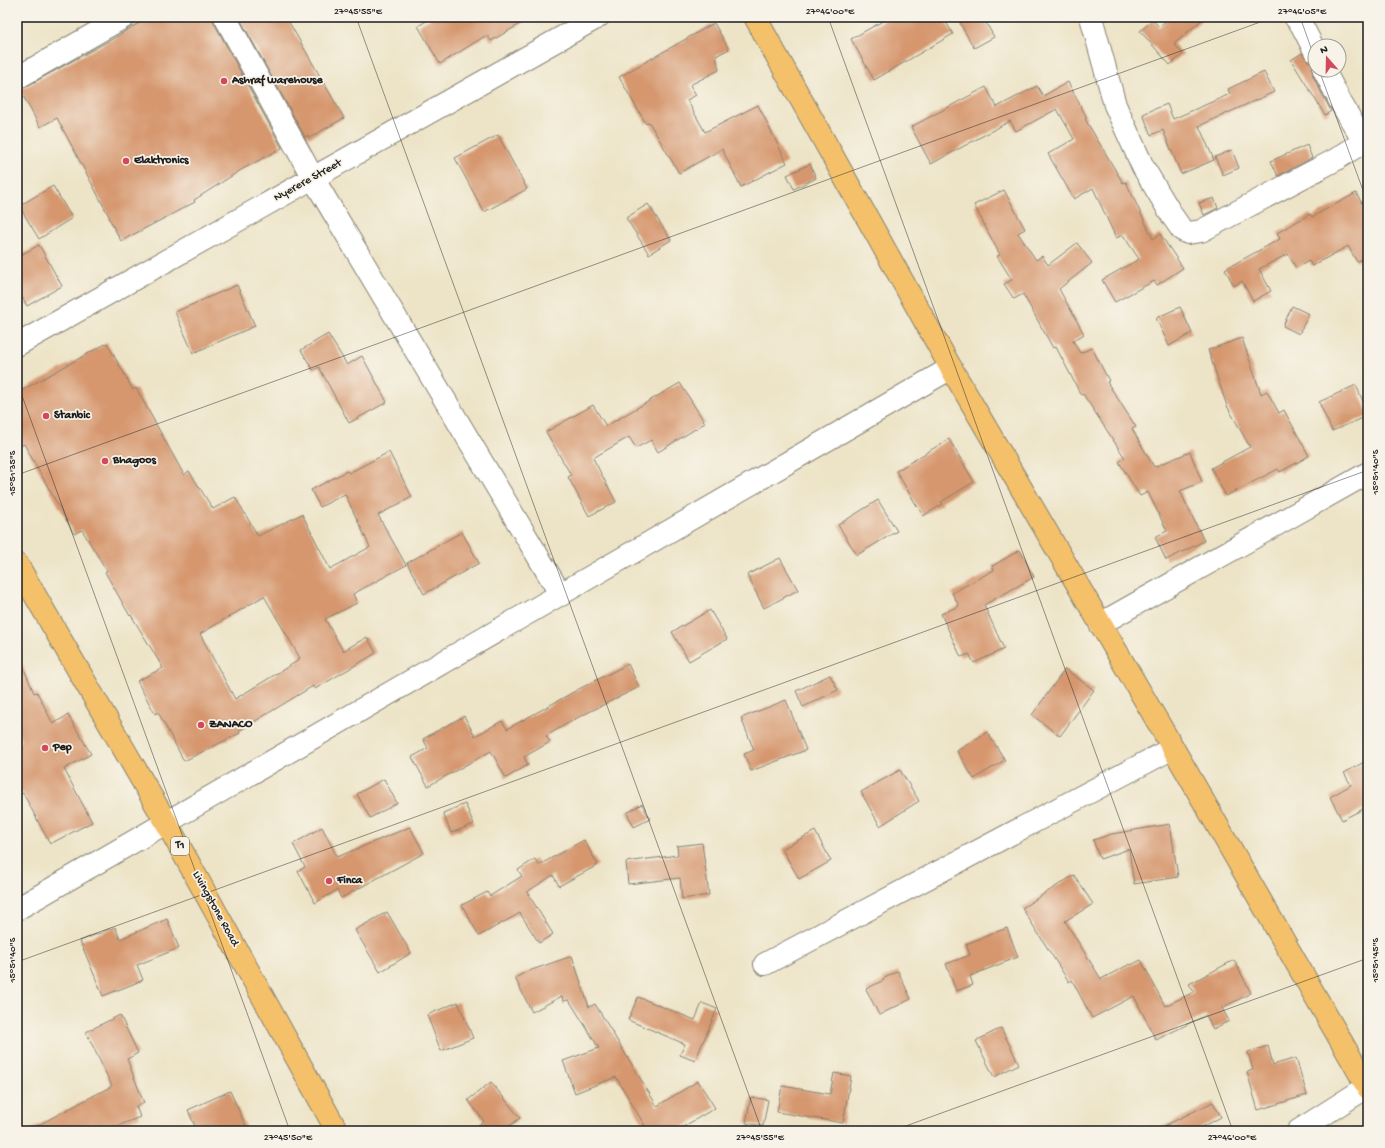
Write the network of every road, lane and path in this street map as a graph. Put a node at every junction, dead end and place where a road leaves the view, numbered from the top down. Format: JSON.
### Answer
{"nodes":[{"id":1,"x":124,"y":17,"type":"edge"},
{"id":2,"x":225,"y":17,"type":"edge"},
{"id":3,"x":598,"y":17,"type":"edge"},
{"id":4,"x":755,"y":17,"type":"edge"},
{"id":5,"x":1091,"y":17,"type":"edge"},
{"id":6,"x":1295,"y":17,"type":"edge"},
{"id":7,"x":1308,"y":38,"type":"edge"},
{"id":8,"x":17,"y":78,"type":"edge"},
{"id":9,"x":1328,"y":78,"type":"edge"},
{"id":10,"x":1366,"y":140,"type":"edge"},
{"id":11,"x":313,"y":178,"type":"junction"},
{"id":12,"x":17,"y":345,"type":"edge"},
{"id":13,"x":952,"y":368,"type":"junction"},
{"id":14,"x":1368,"y":473,"type":"edge"},
{"id":15,"x":17,"y":564,"type":"edge"},
{"id":16,"x":561,"y":595,"type":"junction"},
{"id":17,"x":1100,"y":624,"type":"junction"},
{"id":18,"x":1173,"y":748,"type":"junction"},
{"id":19,"x":166,"y":822,"type":"junction"},
{"id":20,"x":17,"y":909,"type":"edge"},
{"id":21,"x":765,"y":964,"type":"dead end"},
{"id":22,"x":1368,"y":1087,"type":"edge"},
{"id":23,"x":337,"y":1131,"type":"edge"},
{"id":24,"x":1298,"y":1131,"type":"edge"}],
"edges":[{"from":1,"to":8,"type":"street"},
{"from":2,"to":11,"type":"street"},
{"from":3,"to":11,"type":"street","name":"Nyerere Street"},
{"from":4,"to":13,"type":"main road"},
{"from":5,"to":10,"type":"street"},
{"from":6,"to":7,"type":"street"},
{"from":9,"to":10,"type":"street"},
{"from":11,"to":12,"type":"street","name":"Nyerere Street"},
{"from":11,"to":16,"type":"street"},
{"from":13,"to":16,"type":"street"},
{"from":13,"to":17,"type":"main road"},
{"from":14,"to":17,"type":"street"},
{"from":15,"to":19,"type":"main road","name":"Livingstone Road","number":"T1"},
{"from":16,"to":19,"type":"street"},
{"from":17,"to":18,"type":"main road"},
{"from":18,"to":21,"type":"street"},
{"from":18,"to":22,"type":"main road"},
{"from":19,"to":20,"type":"street"},
{"from":19,"to":23,"type":"main road","name":"Livingstone Road","number":"T1"},
{"from":22,"to":24,"type":"street"}]}
